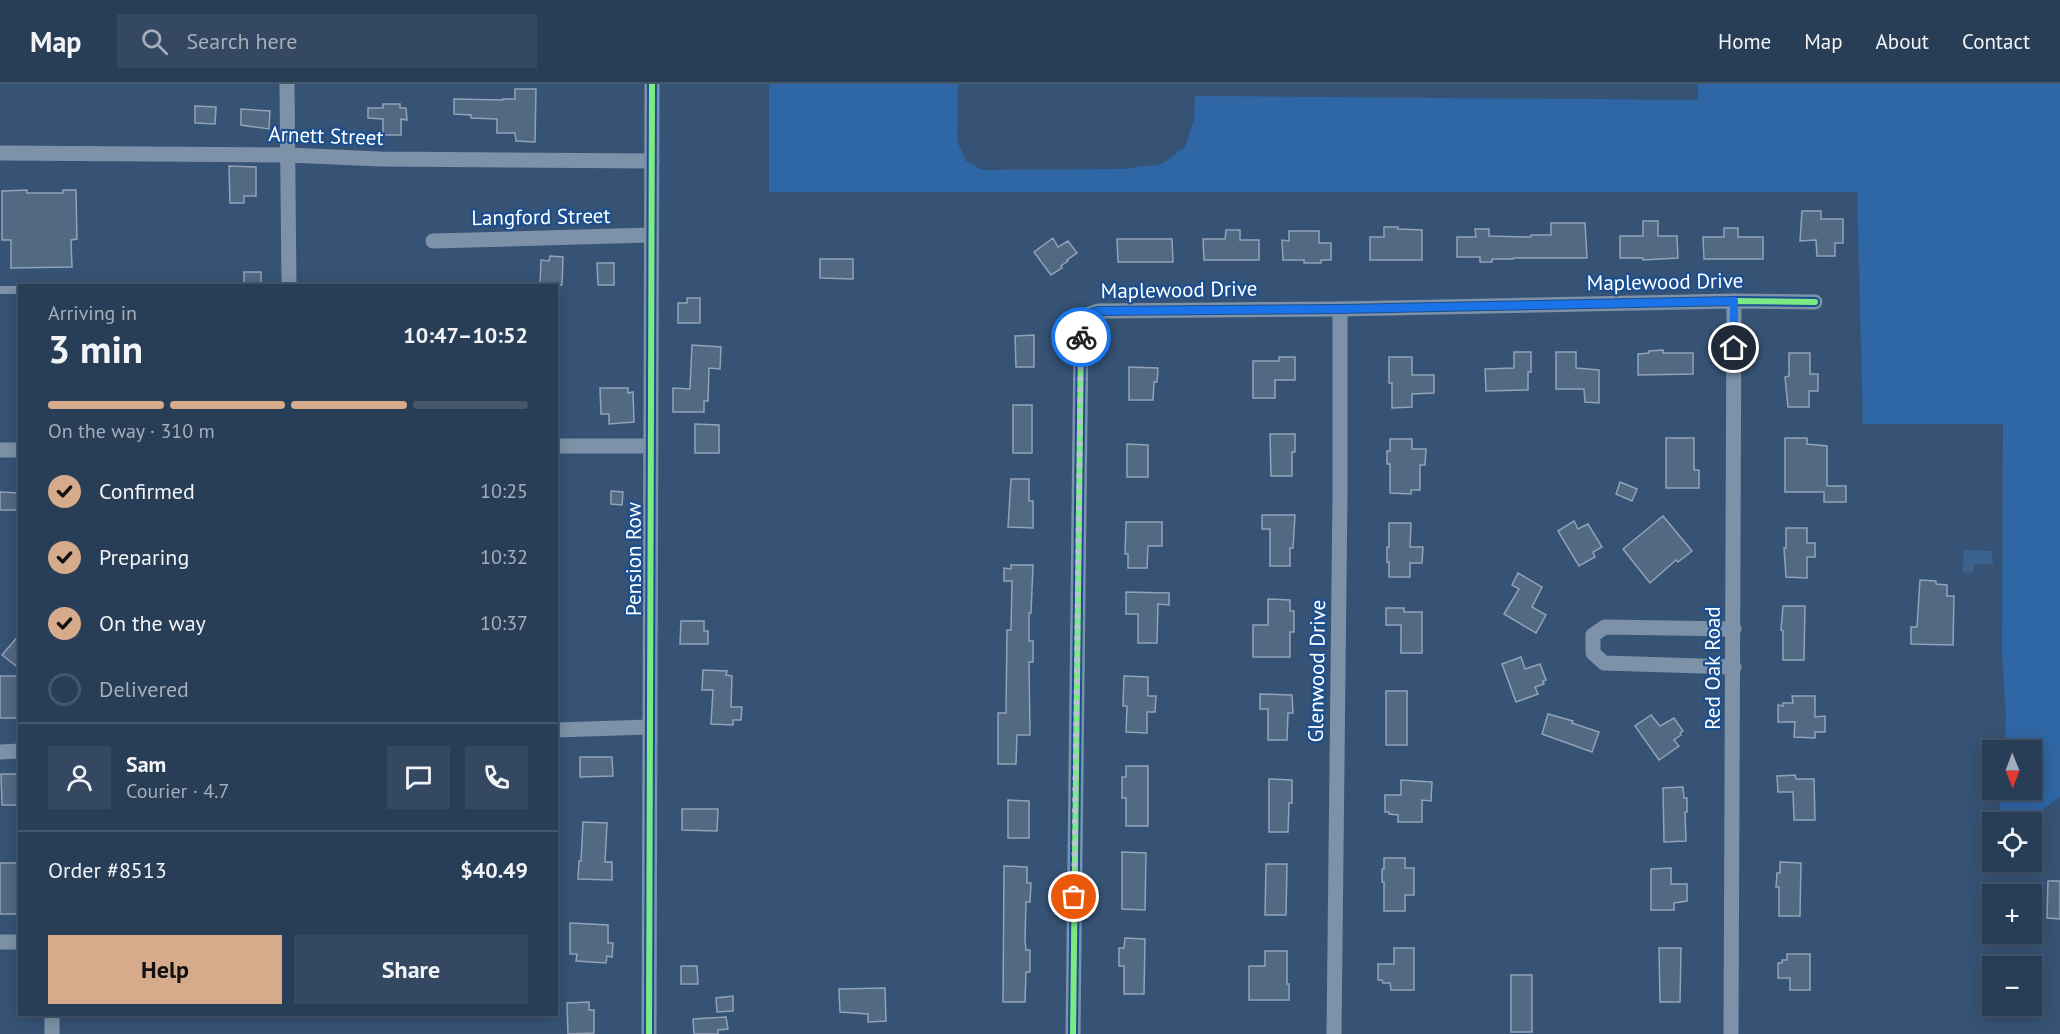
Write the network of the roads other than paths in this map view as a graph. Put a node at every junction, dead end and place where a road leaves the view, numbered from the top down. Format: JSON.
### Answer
{"nodes":[{"id":1,"x":287,"y":84,"type":"edge"},
{"id":2,"x":652,"y":84,"type":"edge"},
{"id":3,"x":0,"y":153,"type":"edge"},
{"id":4,"x":288,"y":155,"type":"junction"},
{"id":5,"x":652,"y":161,"type":"junction"},
{"id":6,"x":651,"y":235,"type":"junction"},
{"id":7,"x":433,"y":241,"type":"dead end"},
{"id":8,"x":289,"y":284,"type":"edge"},
{"id":9,"x":0,"y":290,"type":"edge"},
{"id":10,"x":18,"y":290,"type":"edge"},
{"id":11,"x":1734,"y":301,"type":"junction"},
{"id":12,"x":1815,"y":302,"type":"dead end"},
{"id":13,"x":1340,"y":309,"type":"junction"},
{"id":14,"x":558,"y":446,"type":"edge"},
{"id":15,"x":651,"y":446,"type":"junction"},
{"id":16,"x":0,"y":450,"type":"edge"},
{"id":17,"x":18,"y":450,"type":"edge"},
{"id":18,"x":1734,"y":629,"type":"junction"},
{"id":19,"x":1734,"y":667,"type":"junction"},
{"id":20,"x":649,"y":727,"type":"junction"},
{"id":21,"x":558,"y":730,"type":"edge"},
{"id":22,"x":18,"y":751,"type":"edge"},
{"id":23,"x":0,"y":752,"type":"edge"},
{"id":24,"x":0,"y":942,"type":"edge"},
{"id":25,"x":18,"y":942,"type":"edge"},
{"id":26,"x":52,"y":1016,"type":"edge"},
{"id":27,"x":52,"y":1034,"type":"edge"},
{"id":28,"x":649,"y":1034,"type":"edge"},
{"id":29,"x":1073,"y":1034,"type":"edge"},
{"id":30,"x":1334,"y":1034,"type":"edge"},
{"id":31,"x":1731,"y":1034,"type":"edge"}],
"edges":[{"from":1,"to":4,"type":"street"},
{"from":2,"to":5,"type":"street","name":"Pension Row"},
{"from":3,"to":4,"type":"street","name":"Arnett Street"},
{"from":4,"to":5,"type":"street","name":"Arnett Street"},
{"from":4,"to":8,"type":"street"},
{"from":5,"to":6,"type":"street","name":"Pension Row"},
{"from":6,"to":7,"type":"street","name":"Langford Street"},
{"from":6,"to":15,"type":"street","name":"Pension Row"},
{"from":9,"to":10,"type":"lane"},
{"from":11,"to":12,"type":"street","name":"Maplewood Drive"},
{"from":11,"to":13,"type":"street","name":"Maplewood Drive"},
{"from":11,"to":18,"type":"street","name":"Red Oak Road"},
{"from":13,"to":29,"type":"street","name":"Maplewood Drive"},
{"from":13,"to":30,"type":"street","name":"Glenwood Drive"},
{"from":14,"to":15,"type":"street"},
{"from":15,"to":20,"type":"street","name":"Pension Row"},
{"from":16,"to":17,"type":"street"},
{"from":18,"to":19,"type":"street","name":"Red Oak Road"},
{"from":18,"to":19,"type":"street"},
{"from":19,"to":31,"type":"street","name":"Red Oak Road"},
{"from":20,"to":21,"type":"street"},
{"from":20,"to":28,"type":"street","name":"Pension Row"},
{"from":22,"to":23,"type":"street"},
{"from":24,"to":25,"type":"street"},
{"from":26,"to":27,"type":"street"}]}
